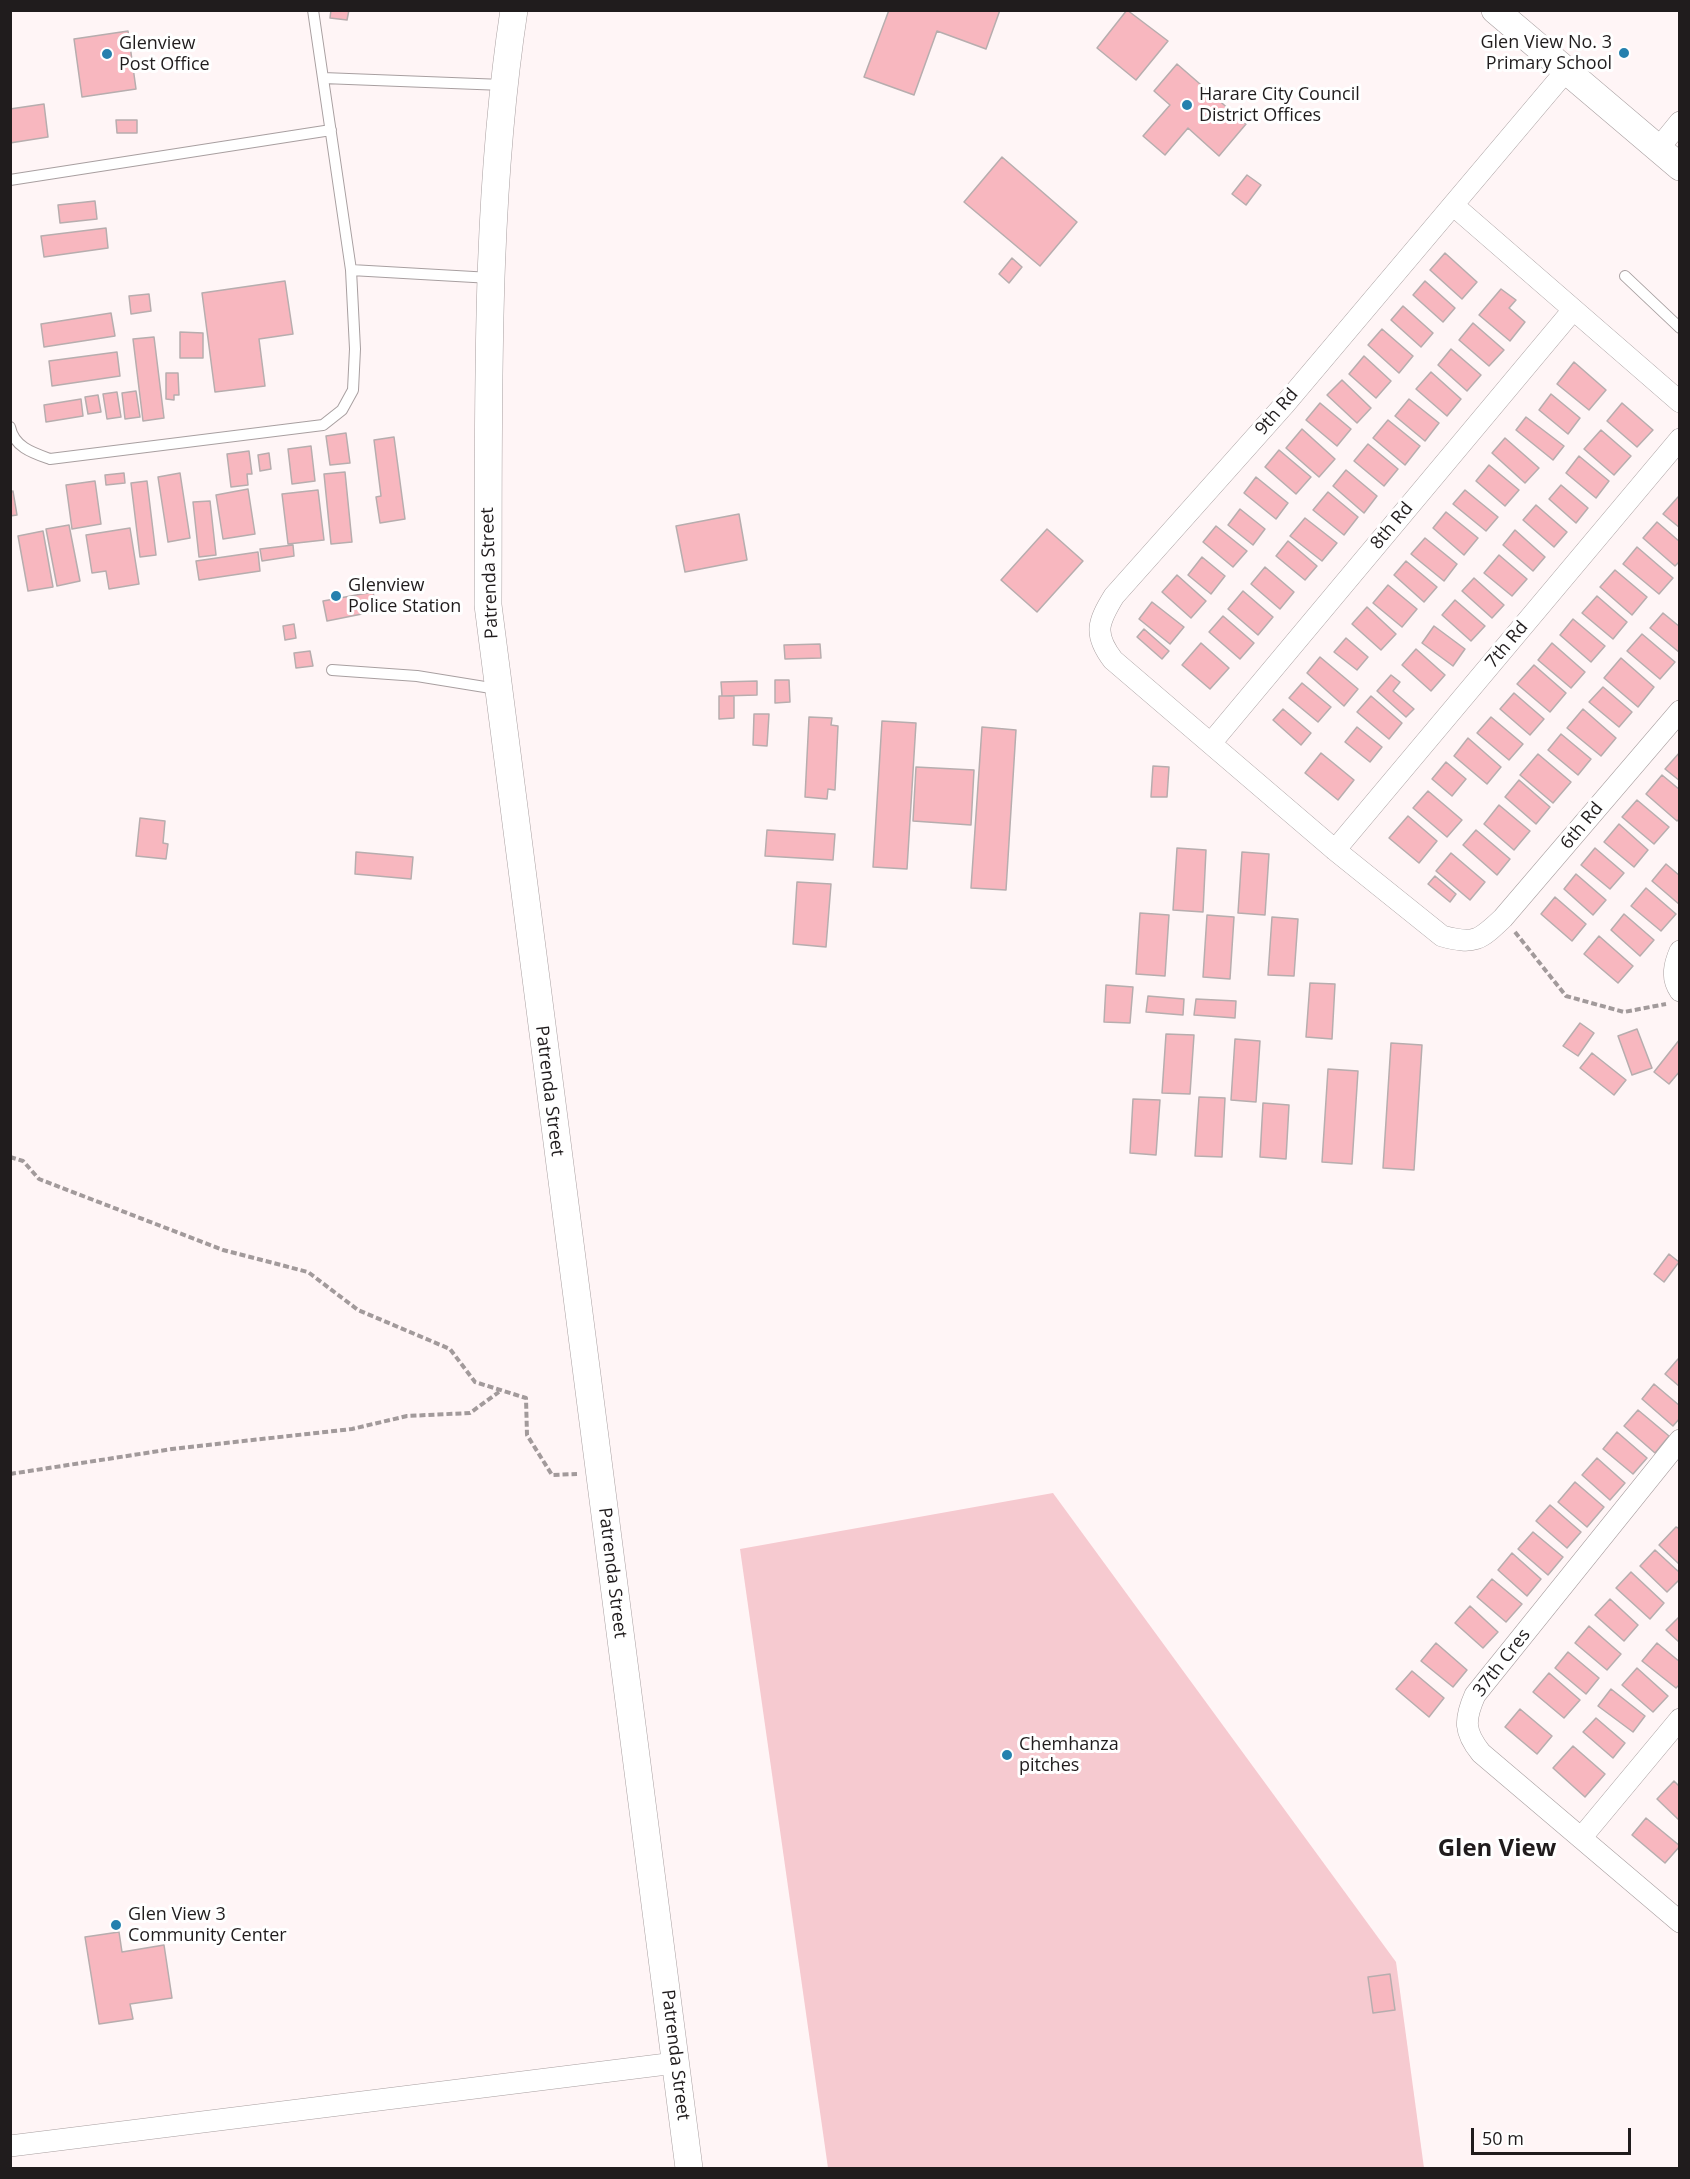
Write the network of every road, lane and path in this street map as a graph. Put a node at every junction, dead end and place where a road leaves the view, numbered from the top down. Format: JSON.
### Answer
{"nodes":[{"id":1,"x":313,"y":10,"type":"edge"},
{"id":2,"x":514,"y":10,"type":"edge"},
{"id":3,"x":1495,"y":10,"type":"edge"},
{"id":4,"x":1566,"y":71,"type":"junction"},
{"id":5,"x":323,"y":78,"type":"junction"},
{"id":6,"x":505,"y":85,"type":"junction"},
{"id":7,"x":1680,"y":122,"type":"edge"},
{"id":8,"x":331,"y":130,"type":"junction"},
{"id":9,"x":1658,"y":149,"type":"junction"},
{"id":10,"x":1680,"y":168,"type":"edge"},
{"id":11,"x":10,"y":180,"type":"edge"},
{"id":12,"x":1453,"y":205,"type":"junction"},
{"id":13,"x":351,"y":270,"type":"junction"},
{"id":14,"x":1625,"y":276,"type":"dead end"},
{"id":15,"x":491,"y":278,"type":"junction"},
{"id":16,"x":1573,"y":310,"type":"junction"},
{"id":17,"x":1680,"y":328,"type":"edge"},
{"id":18,"x":1680,"y":402,"type":"edge"},
{"id":19,"x":10,"y":427,"type":"edge"},
{"id":20,"x":1680,"y":439,"type":"edge"},
{"id":21,"x":332,"y":670,"type":"dead end"},
{"id":22,"x":497,"y":689,"type":"junction"},
{"id":23,"x":1680,"y":711,"type":"edge"},
{"id":24,"x":1211,"y":743,"type":"junction"},
{"id":25,"x":1335,"y":850,"type":"junction"},
{"id":26,"x":1503,"y":918,"type":"junction"},
{"id":27,"x":1680,"y":951,"type":"edge"},
{"id":28,"x":1674,"y":997,"type":"edge"},
{"id":29,"x":10,"y":1157,"type":"edge"},
{"id":30,"x":499,"y":1392,"type":"junction"},
{"id":31,"x":1680,"y":1440,"type":"edge"},
{"id":32,"x":10,"y":1474,"type":"edge"},
{"id":33,"x":599,"y":1474,"type":"junction"},
{"id":34,"x":1680,"y":1719,"type":"edge"},
{"id":35,"x":1581,"y":1838,"type":"junction"},
{"id":36,"x":1680,"y":1922,"type":"edge"},
{"id":37,"x":675,"y":2063,"type":"junction"},
{"id":38,"x":10,"y":2146,"type":"edge"},
{"id":39,"x":689,"y":2169,"type":"edge"}],
"edges":[{"from":1,"to":5,"type":"lane"},
{"from":2,"to":6,"type":"street","name":"Patrenda Street"},
{"from":3,"to":4,"type":"street"},
{"from":4,"to":9,"type":"street"},
{"from":4,"to":12,"type":"street","name":"9th Rd"},
{"from":5,"to":6,"type":"lane"},
{"from":5,"to":8,"type":"lane"},
{"from":6,"to":15,"type":"street","name":"Patrenda Street"},
{"from":7,"to":9,"type":"street"},
{"from":8,"to":11,"type":"lane"},
{"from":8,"to":13,"type":"lane"},
{"from":9,"to":10,"type":"street"},
{"from":12,"to":16,"type":"street"},
{"from":12,"to":24,"type":"street","name":"9th Rd"},
{"from":13,"to":15,"type":"lane"},
{"from":13,"to":19,"type":"lane"},
{"from":14,"to":17,"type":"lane"},
{"from":15,"to":22,"type":"street","name":"Patrenda Street"},
{"from":16,"to":18,"type":"street"},
{"from":16,"to":24,"type":"street","name":"8th Rd"},
{"from":20,"to":25,"type":"street","name":"7th Rd"},
{"from":21,"to":22,"type":"lane"},
{"from":22,"to":33,"type":"street","name":"Patrenda Street"},
{"from":23,"to":26,"type":"street","name":"6th Rd"},
{"from":24,"to":25,"type":"street"},
{"from":25,"to":26,"type":"street","name":"6th Rd"},
{"from":26,"to":28,"type":"path"},
{"from":27,"to":28,"type":"street"},
{"from":29,"to":30,"type":"path"},
{"from":30,"to":32,"type":"path"},
{"from":30,"to":33,"type":"path"},
{"from":31,"to":35,"type":"street","name":"37th Cres"},
{"from":33,"to":37,"type":"street","name":"Patrenda Street"},
{"from":34,"to":35,"type":"street"},
{"from":35,"to":36,"type":"street","name":"37th Cres"},
{"from":37,"to":38,"type":"street"},
{"from":37,"to":39,"type":"street","name":"Patrenda Street"}]}
